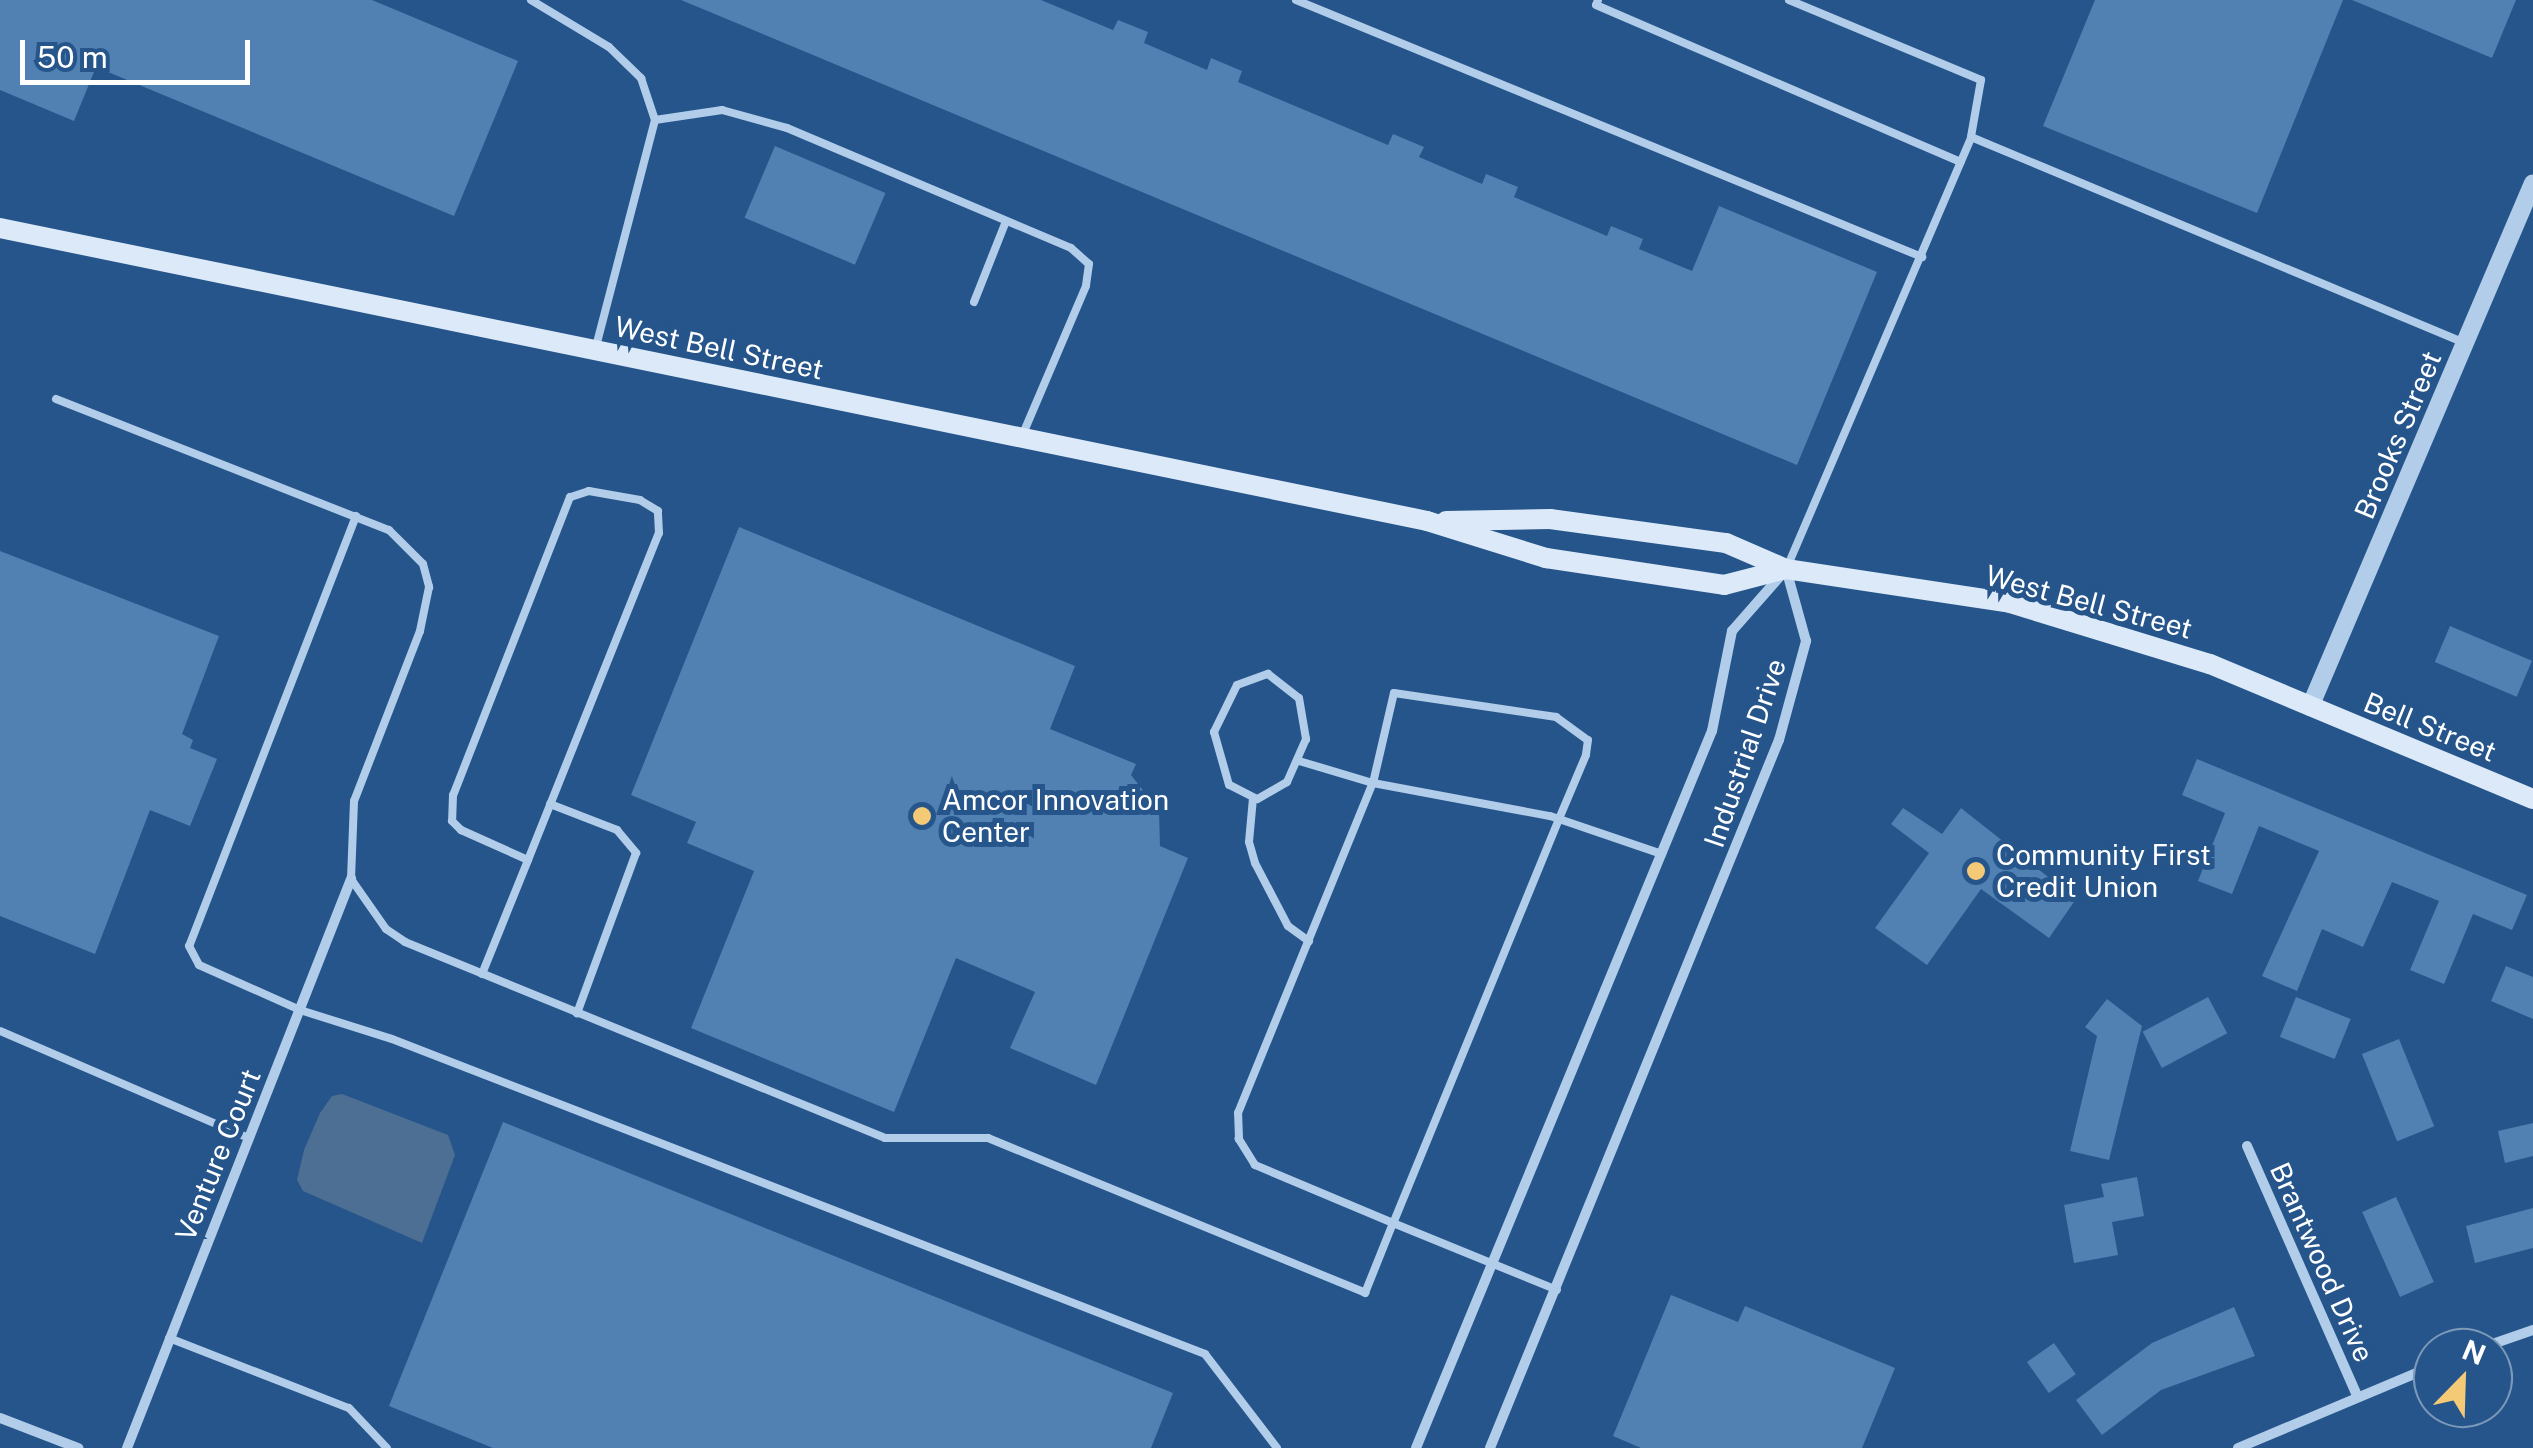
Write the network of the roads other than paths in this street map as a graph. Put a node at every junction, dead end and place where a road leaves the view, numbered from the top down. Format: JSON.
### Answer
{"nodes":[{"id":1,"x":531,"y":0,"type":"edge"},
{"id":2,"x":1296,"y":0,"type":"edge"},
{"id":3,"x":1598,"y":0,"type":"edge"},
{"id":4,"x":1789,"y":0,"type":"edge"},
{"id":5,"x":655,"y":120,"type":"junction"},
{"id":6,"x":1971,"y":137,"type":"junction"},
{"id":7,"x":1961,"y":162,"type":"junction"},
{"id":8,"x":2533,"y":183,"type":"edge"},
{"id":9,"x":1006,"y":222,"type":"junction"},
{"id":10,"x":0,"y":228,"type":"edge"},
{"id":11,"x":1922,"y":257,"type":"junction"},
{"id":12,"x":974,"y":302,"type":"dead end"},
{"id":13,"x":2468,"y":344,"type":"junction"},
{"id":14,"x":596,"y":350,"type":"junction"},
{"id":15,"x":56,"y":399,"type":"dead end"},
{"id":16,"x":1022,"y":439,"type":"junction"},
{"id":17,"x":356,"y":516,"type":"junction"},
{"id":18,"x":1428,"y":521,"type":"junction"},
{"id":19,"x":1786,"y":569,"type":"junction"},
{"id":20,"x":2310,"y":708,"type":"junction"},
{"id":21,"x":1299,"y":761,"type":"junction"},
{"id":22,"x":1373,"y":783,"type":"junction"},
{"id":23,"x":1252,"y":798,"type":"junction"},
{"id":24,"x":2531,"y":798,"type":"edge"},
{"id":25,"x":550,"y":804,"type":"junction"},
{"id":26,"x":1559,"y":819,"type":"junction"},
{"id":27,"x":1662,"y":854,"type":"junction"},
{"id":28,"x":528,"y":860,"type":"junction"},
{"id":29,"x":351,"y":879,"type":"junction"},
{"id":30,"x":1309,"y":941,"type":"junction"},
{"id":31,"x":482,"y":974,"type":"junction"},
{"id":32,"x":300,"y":1010,"type":"junction"},
{"id":33,"x":576,"y":1013,"type":"junction"},
{"id":34,"x":0,"y":1030,"type":"edge"},
{"id":35,"x":249,"y":1138,"type":"junction"},
{"id":36,"x":2247,"y":1146,"type":"dead end"},
{"id":37,"x":1393,"y":1223,"type":"junction"},
{"id":38,"x":1493,"y":1263,"type":"junction"},
{"id":39,"x":1557,"y":1290,"type":"junction"},
{"id":40,"x":169,"y":1338,"type":"junction"},
{"id":41,"x":2413,"y":1374,"type":"edge"},
{"id":42,"x":2356,"y":1395,"type":"junction"},
{"id":43,"x":0,"y":1418,"type":"edge"},
{"id":44,"x":64,"y":1446,"type":"edge"},
{"id":45,"x":78,"y":1448,"type":"edge"},
{"id":46,"x":127,"y":1448,"type":"edge"},
{"id":47,"x":386,"y":1448,"type":"edge"},
{"id":48,"x":1277,"y":1448,"type":"edge"},
{"id":49,"x":1416,"y":1448,"type":"edge"},
{"id":50,"x":1490,"y":1448,"type":"edge"},
{"id":51,"x":2238,"y":1448,"type":"edge"}],
"edges":[{"from":1,"to":5,"type":"lane"},
{"from":2,"to":11,"type":"lane"},
{"from":3,"to":7,"type":"lane"},
{"from":4,"to":6,"type":"lane"},
{"from":5,"to":9,"type":"lane"},
{"from":5,"to":14,"type":"lane"},
{"from":6,"to":7,"type":"lane"},
{"from":6,"to":13,"type":"lane"},
{"from":7,"to":11,"type":"lane"},
{"from":8,"to":13,"type":"street","name":"Brooks Street"},
{"from":9,"to":12,"type":"lane"},
{"from":9,"to":16,"type":"lane"},
{"from":10,"to":14,"type":"main road","name":"West Bell Street"},
{"from":11,"to":19,"type":"lane"},
{"from":13,"to":20,"type":"street","name":"Brooks Street"},
{"from":14,"to":16,"type":"main road","name":"West Bell Street"},
{"from":15,"to":17,"type":"lane"},
{"from":16,"to":18,"type":"main road","name":"West Bell Street"},
{"from":17,"to":29,"type":"lane"},
{"from":17,"to":32,"type":"lane"},
{"from":18,"to":19,"type":"main road","name":"West Bell Street"},
{"from":18,"to":19,"type":"main road","name":"West Bell Street"},
{"from":19,"to":20,"type":"main road","name":"West Bell Street"},
{"from":19,"to":27,"type":"street","name":"Industrial Drive"},
{"from":19,"to":39,"type":"street","name":"Industrial Drive"},
{"from":20,"to":24,"type":"main road","name":"Bell Street"},
{"from":21,"to":22,"type":"lane"},
{"from":21,"to":23,"type":"lane"},
{"from":21,"to":23,"type":"lane"},
{"from":22,"to":26,"type":"lane"},
{"from":22,"to":26,"type":"lane"},
{"from":22,"to":30,"type":"lane"},
{"from":23,"to":30,"type":"lane"},
{"from":25,"to":28,"type":"lane"},
{"from":25,"to":28,"type":"lane"},
{"from":25,"to":33,"type":"lane"},
{"from":26,"to":27,"type":"lane"},
{"from":26,"to":37,"type":"lane"},
{"from":27,"to":38,"type":"street","name":"Industrial Drive"},
{"from":28,"to":31,"type":"lane"},
{"from":29,"to":31,"type":"lane"},
{"from":29,"to":32,"type":"street","name":"Venture Court"},
{"from":30,"to":37,"type":"lane"},
{"from":31,"to":33,"type":"lane"},
{"from":32,"to":35,"type":"street","name":"Venture Court"},
{"from":32,"to":48,"type":"lane"},
{"from":33,"to":37,"type":"lane"},
{"from":34,"to":35,"type":"lane"},
{"from":35,"to":40,"type":"street","name":"Venture Court"},
{"from":36,"to":42,"type":"street","name":"Brantwood Drive"},
{"from":37,"to":38,"type":"lane"},
{"from":38,"to":39,"type":"lane"},
{"from":38,"to":49,"type":"street","name":"Industrial Drive"},
{"from":39,"to":50,"type":"street","name":"Industrial Drive"},
{"from":40,"to":46,"type":"street","name":"Venture Court"},
{"from":40,"to":47,"type":"lane"},
{"from":41,"to":42,"type":"street","name":"Brantwood Drive"},
{"from":42,"to":51,"type":"street","name":"Brantwood Drive"},
{"from":43,"to":44,"type":"street"},
{"from":44,"to":45,"type":"street"}]}
